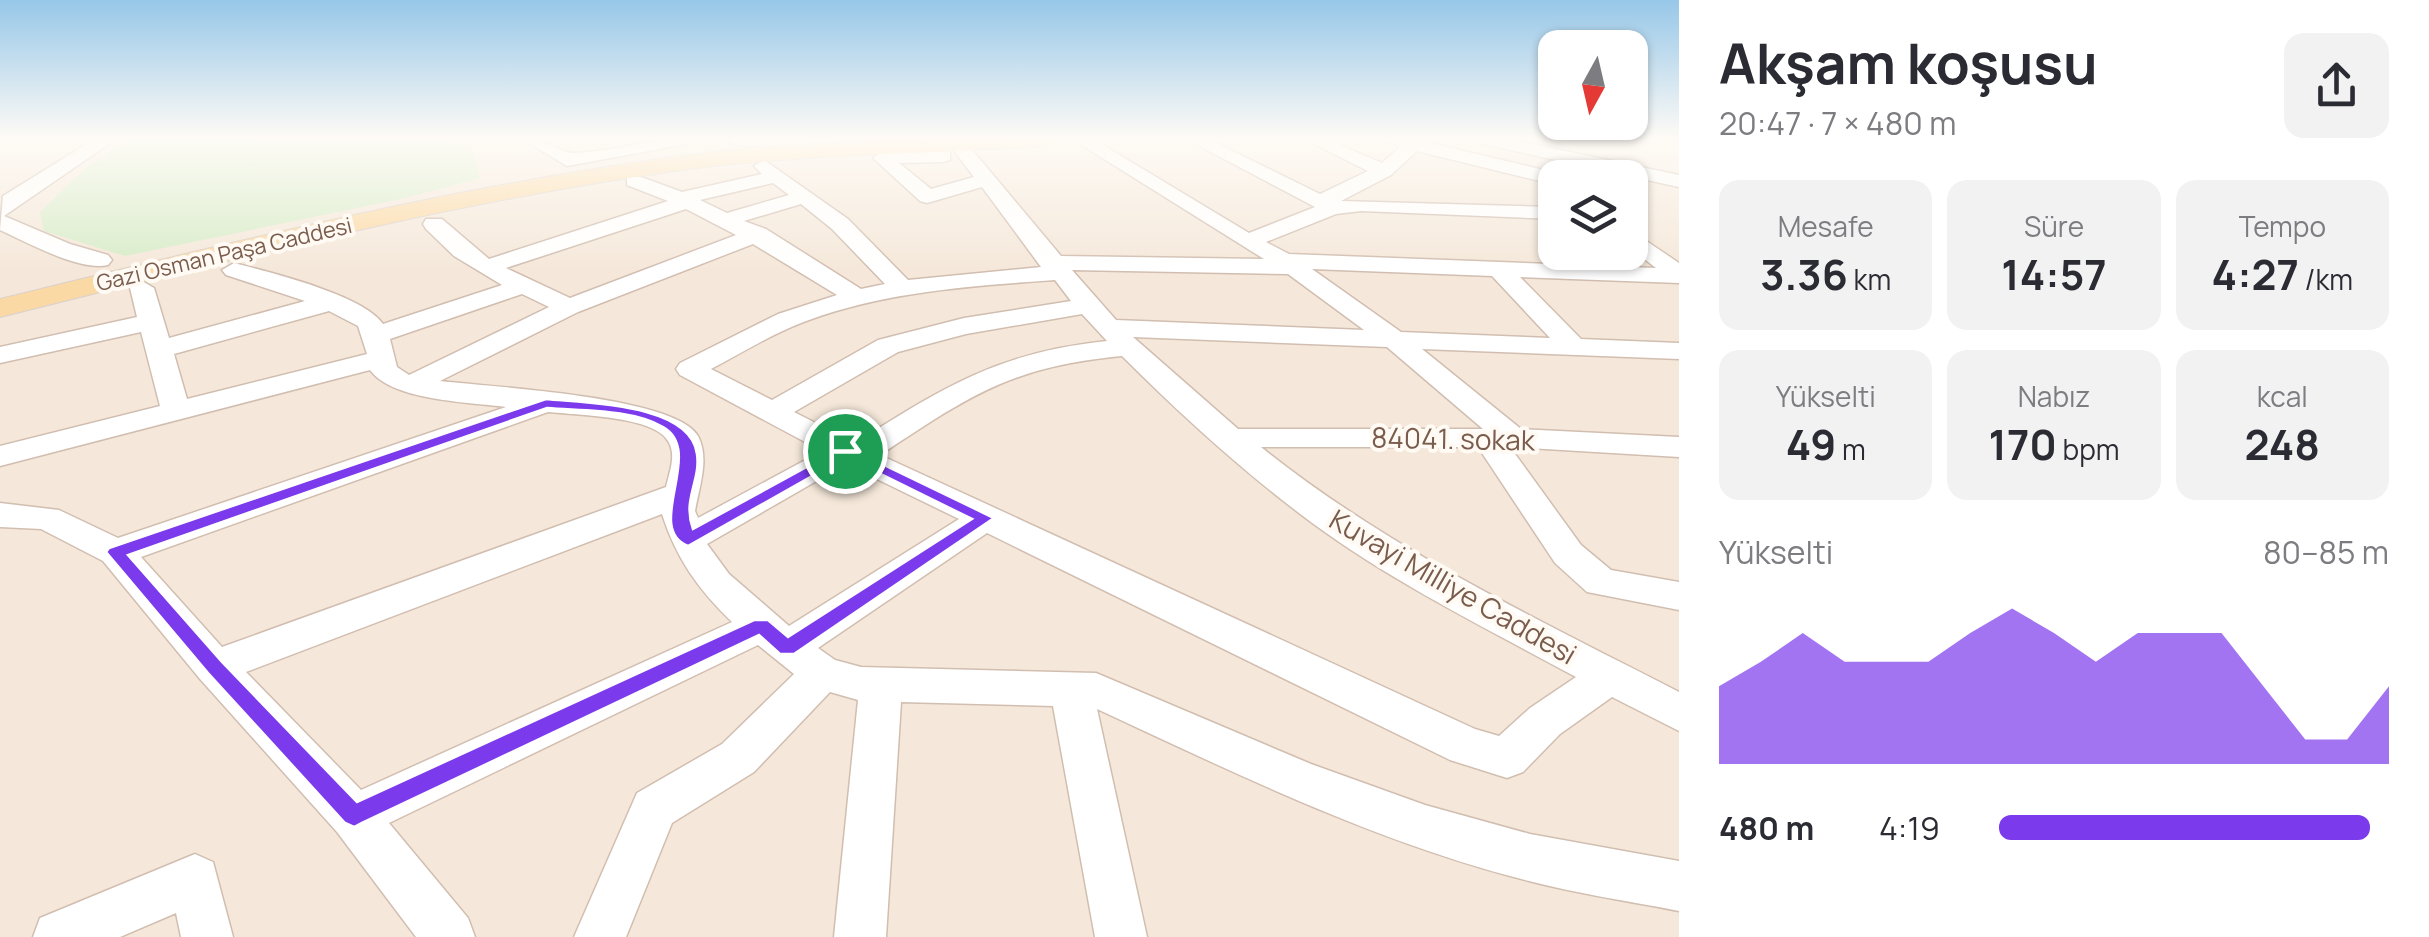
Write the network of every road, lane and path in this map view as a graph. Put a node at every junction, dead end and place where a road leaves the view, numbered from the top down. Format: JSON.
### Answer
{"nodes":[{"id":1,"x":36,"y":183,"type":"edge"},
{"id":2,"x":496,"y":183,"type":"edge"},
{"id":3,"x":561,"y":183,"type":"edge"},
{"id":4,"x":639,"y":183,"type":"edge"},
{"id":5,"x":735,"y":183,"type":"edge"},
{"id":6,"x":785,"y":183,"type":"edge"},
{"id":7,"x":986,"y":183,"type":"edge"},
{"id":8,"x":1152,"y":183,"type":"edge"},
{"id":9,"x":1282,"y":183,"type":"edge"},
{"id":10,"x":1359,"y":183,"type":"edge"},
{"id":11,"x":804,"y":197,"type":"junction"},
{"id":12,"x":687,"y":199,"type":"junction"},
{"id":13,"x":1332,"y":208,"type":"junction"},
{"id":14,"x":0,"y":210,"type":"edge"},
{"id":15,"x":1538,"y":212,"type":"edge"},
{"id":16,"x":725,"y":220,"type":"junction"},
{"id":17,"x":0,"y":222,"type":"edge"},
{"id":18,"x":434,"y":224,"type":"dead end"},
{"id":19,"x":758,"y":234,"type":"junction"},
{"id":20,"x":1248,"y":242,"type":"junction"},
{"id":21,"x":1648,"y":252,"type":"edge"},
{"id":22,"x":100,"y":260,"type":"dead end"},
{"id":23,"x":1289,"y":264,"type":"junction"},
{"id":24,"x":486,"y":268,"type":"junction"},
{"id":25,"x":1055,"y":268,"type":"junction"},
{"id":26,"x":234,"y":270,"type":"dead end"},
{"id":27,"x":1500,"y":270,"type":"junction"},
{"id":28,"x":1679,"y":275,"type":"edge"},
{"id":29,"x":525,"y":285,"type":"junction"},
{"id":30,"x":142,"y":288,"type":"dead end"},
{"id":31,"x":902,"y":288,"type":"junction"},
{"id":32,"x":0,"y":290,"type":"edge"},
{"id":33,"x":855,"y":296,"type":"junction"},
{"id":34,"x":332,"y":302,"type":"junction"},
{"id":35,"x":569,"y":307,"type":"junction"},
{"id":36,"x":0,"y":308,"type":"edge"},
{"id":37,"x":149,"y":322,"type":"junction"},
{"id":38,"x":1108,"y":327,"type":"junction"},
{"id":39,"x":1395,"y":340,"type":"junction"},
{"id":40,"x":379,"y":347,"type":"junction"},
{"id":41,"x":1574,"y":347,"type":"junction"},
{"id":42,"x":161,"y":349,"type":"junction"},
{"id":43,"x":1679,"y":351,"type":"edge"},
{"id":44,"x":0,"y":355,"type":"edge"},
{"id":45,"x":413,"y":384,"type":"junction"},
{"id":46,"x":546,"y":403,"type":"junction"},
{"id":47,"x":176,"y":411,"type":"junction"},
{"id":48,"x":772,"y":412,"type":"junction"},
{"id":49,"x":1226,"y":438,"type":"junction"},
{"id":50,"x":1500,"y":438,"type":"junction"},
{"id":51,"x":1679,"y":447,"type":"edge"},
{"id":52,"x":851,"y":453,"type":"junction"},
{"id":53,"x":0,"y":456,"type":"edge"},
{"id":54,"x":681,"y":494,"type":"junction"},
{"id":55,"x":0,"y":515,"type":"edge"},
{"id":56,"x":986,"y":518,"type":"junction"},
{"id":57,"x":688,"y":540,"type":"junction"},
{"id":58,"x":116,"y":552,"type":"junction"},
{"id":59,"x":1679,"y":596,"type":"edge"},
{"id":60,"x":790,"y":649,"type":"junction"},
{"id":61,"x":215,"y":668,"type":"junction"},
{"id":62,"x":1610,"y":676,"type":"junction"},
{"id":63,"x":881,"y":684,"type":"junction"},
{"id":64,"x":1071,"y":689,"type":"junction"},
{"id":65,"x":1679,"y":713,"type":"edge"},
{"id":66,"x":354,"y":816,"type":"junction"},
{"id":67,"x":1679,"y":886,"type":"edge"},
{"id":68,"x":59,"y":937,"type":"edge"},
{"id":69,"x":207,"y":937,"type":"edge"},
{"id":70,"x":449,"y":937,"type":"edge"},
{"id":71,"x":600,"y":937,"type":"edge"},
{"id":72,"x":860,"y":937,"type":"edge"},
{"id":73,"x":1121,"y":937,"type":"edge"}],
"edges":[{"from":1,"to":14,"type":"street"},
{"from":2,"to":32,"type":"main road","name":"Gazi Osman Paşa Caddesi"},
{"from":3,"to":36,"type":"main road","name":"Gazi Osman Paşa Caddesi"},
{"from":4,"to":12,"type":"street"},
{"from":5,"to":12,"type":"street"},
{"from":6,"to":11,"type":"street"},
{"from":7,"to":25,"type":"street","name":"Kuvayi Milliye Caddesi"},
{"from":8,"to":20,"type":"street"},
{"from":9,"to":13,"type":"street"},
{"from":10,"to":13,"type":"street"},
{"from":11,"to":16,"type":"street"},
{"from":11,"to":31,"type":"street"},
{"from":12,"to":16,"type":"street"},
{"from":12,"to":24,"type":"street"},
{"from":13,"to":15,"type":"street"},
{"from":13,"to":20,"type":"street"},
{"from":16,"to":19,"type":"street"},
{"from":17,"to":22,"type":"street"},
{"from":18,"to":24,"type":"street"},
{"from":19,"to":33,"type":"street"},
{"from":19,"to":35,"type":"street"},
{"from":20,"to":23,"type":"street"},
{"from":21,"to":28,"type":"street"},
{"from":23,"to":25,"type":"street"},
{"from":23,"to":27,"type":"street"},
{"from":23,"to":39,"type":"street"},
{"from":24,"to":29,"type":"street"},
{"from":25,"to":31,"type":"street"},
{"from":25,"to":38,"type":"street","name":"Kuvayi Milliye Caddesi"},
{"from":26,"to":34,"type":"street"},
{"from":27,"to":28,"type":"street"},
{"from":27,"to":41,"type":"street"},
{"from":29,"to":35,"type":"street"},
{"from":29,"to":40,"type":"street"},
{"from":30,"to":37,"type":"street"},
{"from":31,"to":33,"type":"street"},
{"from":33,"to":48,"type":"street"},
{"from":34,"to":40,"type":"street"},
{"from":34,"to":42,"type":"street"},
{"from":35,"to":45,"type":"street"},
{"from":37,"to":42,"type":"street"},
{"from":37,"to":44,"type":"street"},
{"from":38,"to":39,"type":"street"},
{"from":38,"to":48,"type":"street"},
{"from":38,"to":49,"type":"street","name":"Kuvayi Milliye Caddesi"},
{"from":38,"to":52,"type":"street"},
{"from":39,"to":41,"type":"street"},
{"from":39,"to":50,"type":"street"},
{"from":40,"to":45,"type":"street"},
{"from":40,"to":47,"type":"street"},
{"from":41,"to":43,"type":"street"},
{"from":42,"to":47,"type":"street"},
{"from":45,"to":46,"type":"street"},
{"from":46,"to":54,"type":"street"},
{"from":46,"to":58,"type":"street"},
{"from":47,"to":53,"type":"street"},
{"from":48,"to":52,"type":"street"},
{"from":49,"to":50,"type":"street","name":"84041. sokak"},
{"from":49,"to":62,"type":"street","name":"Kuvayi Milliye Caddesi"},
{"from":50,"to":51,"type":"street","name":"84041. sokak"},
{"from":50,"to":59,"type":"street"},
{"from":52,"to":56,"type":"street"},
{"from":52,"to":57,"type":"street"},
{"from":54,"to":57,"type":"street"},
{"from":54,"to":61,"type":"street"},
{"from":55,"to":58,"type":"street"},
{"from":56,"to":60,"type":"street"},
{"from":56,"to":62,"type":"street"},
{"from":57,"to":60,"type":"street"},
{"from":58,"to":61,"type":"street"},
{"from":60,"to":63,"type":"street"},
{"from":60,"to":66,"type":"street"},
{"from":60,"to":71,"type":"street"},
{"from":61,"to":66,"type":"street"},
{"from":62,"to":65,"type":"street","name":"Kuvayi Milliye Caddesi"},
{"from":63,"to":64,"type":"street"},
{"from":63,"to":72,"type":"street"},
{"from":64,"to":67,"type":"street"},
{"from":64,"to":73,"type":"street"},
{"from":66,"to":70,"type":"street"},
{"from":68,"to":69,"type":"street"}]}
